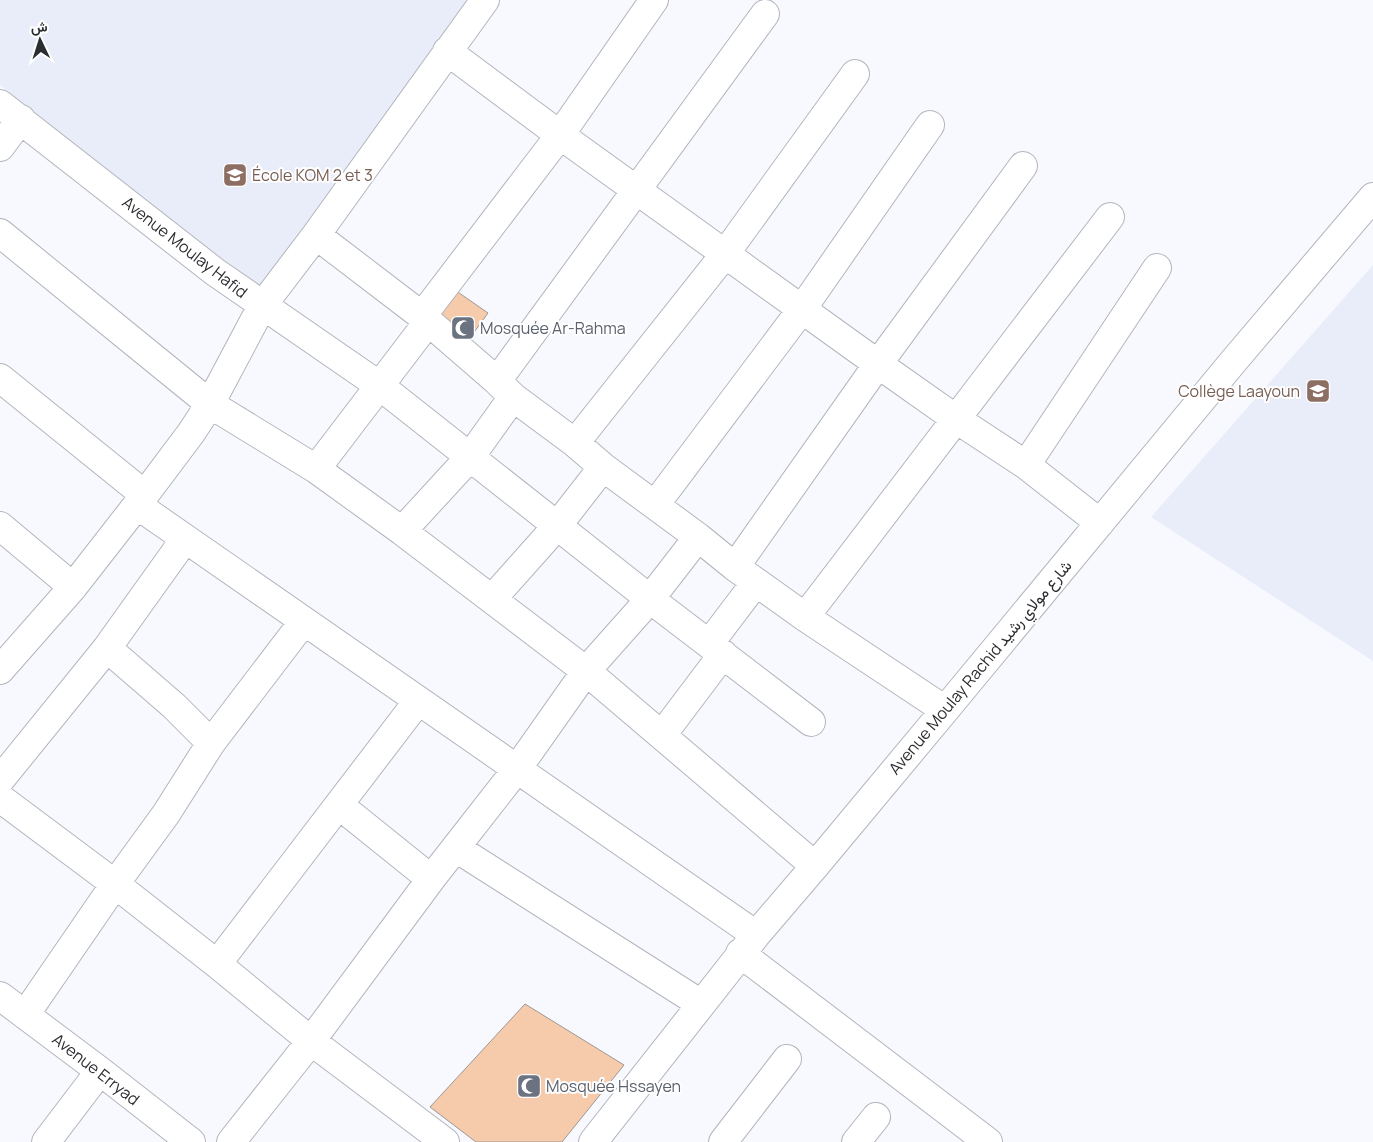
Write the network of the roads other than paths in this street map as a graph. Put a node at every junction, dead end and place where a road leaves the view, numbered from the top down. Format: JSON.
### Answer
{"nodes":[{"id":1,"x":485,"y":0,"type":"edge"},
{"id":2,"x":654,"y":0,"type":"edge"},
{"id":3,"x":765,"y":14,"type":"dead end"},
{"id":4,"x":447,"y":51,"type":"junction"},
{"id":5,"x":855,"y":74,"type":"dead end"},
{"id":6,"x":10,"y":111,"type":"edge"},
{"id":7,"x":930,"y":125,"type":"dead end"},
{"id":8,"x":560,"y":136,"type":"junction"},
{"id":9,"x":0,"y":147,"type":"edge"},
{"id":10,"x":1023,"y":166,"type":"dead end"},
{"id":11,"x":637,"y":190,"type":"junction"},
{"id":12,"x":1373,"y":197,"type":"edge"},
{"id":13,"x":1110,"y":217,"type":"dead end"},
{"id":14,"x":0,"y":233,"type":"edge"},
{"id":15,"x":316,"y":235,"type":"junction"},
{"id":16,"x":725,"y":254,"type":"junction"},
{"id":17,"x":1156,"y":268,"type":"dead end"},
{"id":18,"x":262,"y":306,"type":"junction"},
{"id":19,"x":802,"y":309,"type":"junction"},
{"id":20,"x":425,"y":319,"type":"junction"},
{"id":21,"x":878,"y":364,"type":"junction"},
{"id":22,"x":0,"y":378,"type":"edge"},
{"id":23,"x":380,"y":386,"type":"junction"},
{"id":24,"x":505,"y":389,"type":"junction"},
{"id":25,"x":210,"y":404,"type":"junction"},
{"id":26,"x":956,"y":419,"type":"junction"},
{"id":27,"x":574,"y":443,"type":"junction"},
{"id":28,"x":470,"y":457,"type":"junction"},
{"id":29,"x":1026,"y":465,"type":"junction"},
{"id":30,"x":603,"y":467,"type":"junction"},
{"id":31,"x":316,"y":469,"type":"junction"},
{"id":32,"x":141,"y":500,"type":"junction"},
{"id":33,"x":654,"y":506,"type":"junction"},
{"id":34,"x":1100,"y":523,"type":"junction"},
{"id":35,"x":0,"y":526,"type":"edge"},
{"id":36,"x":557,"y":526,"type":"junction"},
{"id":37,"x":402,"y":531,"type":"junction"},
{"id":38,"x":698,"y":537,"type":"junction"},
{"id":39,"x":185,"y":539,"type":"junction"},
{"id":40,"x":746,"y":574,"type":"junction"},
{"id":41,"x":73,"y":587,"type":"junction"},
{"id":42,"x":492,"y":599,"type":"junction"},
{"id":43,"x":650,"y":599,"type":"junction"},
{"id":44,"x":805,"y":617,"type":"junction"},
{"id":45,"x":304,"y":621,"type":"junction"},
{"id":46,"x":107,"y":648,"type":"junction"},
{"id":47,"x":716,"y":649,"type":"junction"},
{"id":48,"x":0,"y":670,"type":"edge"},
{"id":49,"x":586,"y":671,"type":"junction"},
{"id":50,"x":418,"y":701,"type":"junction"},
{"id":51,"x":945,"y":710,"type":"junction"},
{"id":52,"x":811,"y":722,"type":"dead end"},
{"id":53,"x":662,"y":735,"type":"junction"},
{"id":54,"x":210,"y":743,"type":"junction"},
{"id":55,"x":517,"y":770,"type":"junction"},
{"id":56,"x":0,"y":780,"type":"edge"},
{"id":57,"x":0,"y":798,"type":"edge"},
{"id":58,"x":339,"y":805,"type":"junction"},
{"id":59,"x":456,"y":848,"type":"junction"},
{"id":60,"x":815,"y":866,"type":"junction"},
{"id":61,"x":431,"y":879,"type":"junction"},
{"id":62,"x":115,"y":884,"type":"junction"},
{"id":63,"x":748,"y":944,"type":"junction"},
{"id":64,"x":217,"y":964,"type":"junction"},
{"id":65,"x":701,"y":1004,"type":"junction"},
{"id":66,"x":9,"y":1008,"type":"edge"},
{"id":67,"x":311,"y":1041,"type":"junction"},
{"id":68,"x":787,"y":1059,"type":"dead end"},
{"id":69,"x":100,"y":1071,"type":"junction"},
{"id":70,"x":876,"y":1117,"type":"dead end"},
{"id":71,"x":184,"y":1140,"type":"edge"},
{"id":72,"x":46,"y":1142,"type":"edge"},
{"id":73,"x":231,"y":1142,"type":"edge"},
{"id":74,"x":445,"y":1142,"type":"edge"},
{"id":75,"x":593,"y":1142,"type":"edge"},
{"id":76,"x":723,"y":1142,"type":"edge"},
{"id":77,"x":856,"y":1142,"type":"edge"},
{"id":78,"x":988,"y":1142,"type":"edge"}],
"edges":[{"from":1,"to":4,"type":"street","name":"Avenue Moulay Hafid"},
{"from":2,"to":8,"type":"street"},
{"from":3,"to":11,"type":"street"},
{"from":4,"to":8,"type":"street"},
{"from":4,"to":15,"type":"street","name":"Avenue Moulay Hafid"},
{"from":5,"to":16,"type":"street"},
{"from":6,"to":9,"type":"street"},
{"from":6,"to":18,"type":"street","name":"Avenue Moulay Hafid"},
{"from":7,"to":19,"type":"street"},
{"from":8,"to":11,"type":"street"},
{"from":8,"to":20,"type":"street"},
{"from":10,"to":21,"type":"street"},
{"from":11,"to":16,"type":"street"},
{"from":11,"to":24,"type":"street"},
{"from":12,"to":34,"type":"street","name":"Avenue Moulay Rachid شارع مولاي رشيد"},
{"from":13,"to":26,"type":"street"},
{"from":14,"to":25,"type":"street"},
{"from":15,"to":18,"type":"street","name":"Avenue Moulay Hafid"},
{"from":15,"to":20,"type":"street"},
{"from":16,"to":19,"type":"street"},
{"from":16,"to":27,"type":"street"},
{"from":17,"to":29,"type":"street"},
{"from":18,"to":23,"type":"street"},
{"from":18,"to":25,"type":"street"},
{"from":19,"to":21,"type":"street"},
{"from":19,"to":33,"type":"street"},
{"from":20,"to":23,"type":"street"},
{"from":20,"to":24,"type":"street"},
{"from":21,"to":26,"type":"street"},
{"from":21,"to":40,"type":"street"},
{"from":22,"to":32,"type":"street"},
{"from":23,"to":28,"type":"street"},
{"from":23,"to":31,"type":"street"},
{"from":24,"to":27,"type":"street"},
{"from":24,"to":28,"type":"street"},
{"from":25,"to":31,"type":"street"},
{"from":25,"to":32,"type":"street"},
{"from":26,"to":29,"type":"street"},
{"from":26,"to":44,"type":"street"},
{"from":27,"to":30,"type":"street"},
{"from":28,"to":36,"type":"street"},
{"from":28,"to":37,"type":"street"},
{"from":29,"to":34,"type":"street"},
{"from":30,"to":33,"type":"street"},
{"from":30,"to":36,"type":"street"},
{"from":31,"to":37,"type":"street"},
{"from":32,"to":39,"type":"street"},
{"from":32,"to":41,"type":"street"},
{"from":33,"to":38,"type":"street"},
{"from":34,"to":51,"type":"street","name":"Avenue Moulay Rachid شارع مولاي رشيد"},
{"from":35,"to":41,"type":"street"},
{"from":36,"to":42,"type":"street"},
{"from":36,"to":43,"type":"street"},
{"from":37,"to":42,"type":"street"},
{"from":38,"to":40,"type":"street"},
{"from":38,"to":43,"type":"street"},
{"from":39,"to":45,"type":"street"},
{"from":39,"to":46,"type":"street"},
{"from":40,"to":44,"type":"street"},
{"from":40,"to":47,"type":"street"},
{"from":41,"to":48,"type":"street"},
{"from":42,"to":49,"type":"street"},
{"from":43,"to":47,"type":"street"},
{"from":43,"to":49,"type":"street"},
{"from":44,"to":51,"type":"street"},
{"from":45,"to":50,"type":"street"},
{"from":45,"to":54,"type":"street"},
{"from":46,"to":54,"type":"street"},
{"from":46,"to":56,"type":"street"},
{"from":47,"to":52,"type":"street"},
{"from":47,"to":53,"type":"street"},
{"from":49,"to":53,"type":"street"},
{"from":49,"to":55,"type":"street"},
{"from":50,"to":55,"type":"street"},
{"from":50,"to":58,"type":"street"},
{"from":51,"to":60,"type":"street","name":"Avenue Moulay Rachid شارع مولاي رشيد"},
{"from":53,"to":60,"type":"street"},
{"from":54,"to":62,"type":"street"},
{"from":55,"to":59,"type":"street"},
{"from":55,"to":63,"type":"street"},
{"from":57,"to":62,"type":"street"},
{"from":58,"to":61,"type":"street"},
{"from":58,"to":64,"type":"street"},
{"from":59,"to":61,"type":"street"},
{"from":59,"to":65,"type":"street"},
{"from":60,"to":63,"type":"street","name":"Avenue Moulay Rachid شارع مولاي رشيد"},
{"from":61,"to":67,"type":"street"},
{"from":62,"to":64,"type":"street"},
{"from":62,"to":66,"type":"street"},
{"from":63,"to":65,"type":"street","name":"Avenue Moulay Rachid شارع مولاي رشيد"},
{"from":63,"to":78,"type":"street"},
{"from":64,"to":67,"type":"street"},
{"from":65,"to":75,"type":"street","name":"Avenue Moulay Rachid شارع مولاي رشيد"},
{"from":66,"to":69,"type":"street","name":"Avenue Erryad"},
{"from":67,"to":73,"type":"street"},
{"from":67,"to":74,"type":"street"},
{"from":68,"to":76,"type":"street"},
{"from":69,"to":71,"type":"street","name":"Avenue Erryad"},
{"from":69,"to":72,"type":"street"},
{"from":70,"to":77,"type":"street"}]}
